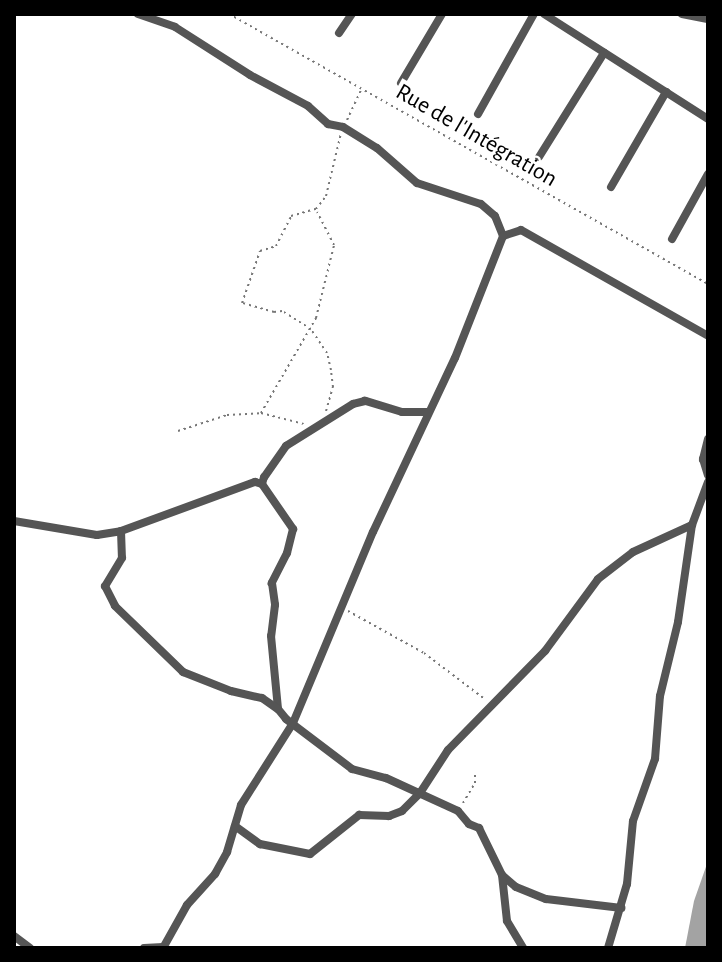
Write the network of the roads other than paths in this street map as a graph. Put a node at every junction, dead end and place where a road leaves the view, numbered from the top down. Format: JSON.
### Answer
{"nodes":[{"id":1,"x":138,"y":14,"type":"edge"},
{"id":2,"x":352,"y":14,"type":"edge"},
{"id":3,"x":442,"y":14,"type":"edge"},
{"id":4,"x":534,"y":14,"type":"edge"},
{"id":5,"x":544,"y":14,"type":"edge"},
{"id":6,"x":682,"y":14,"type":"edge"},
{"id":7,"x":708,"y":19,"type":"edge"},
{"id":8,"x":339,"y":33,"type":"dead end"},
{"id":9,"x":604,"y":53,"type":"junction"},
{"id":10,"x":401,"y":83,"type":"dead end"},
{"id":11,"x":666,"y":92,"type":"junction"},
{"id":12,"x":478,"y":114,"type":"dead end"},
{"id":13,"x":708,"y":119,"type":"edge"},
{"id":14,"x":539,"y":157,"type":"dead end"},
{"id":15,"x":708,"y":174,"type":"edge"},
{"id":16,"x":611,"y":187,"type":"dead end"},
{"id":17,"x":503,"y":236,"type":"junction"},
{"id":18,"x":672,"y":239,"type":"dead end"},
{"id":19,"x":708,"y":336,"type":"edge"},
{"id":20,"x":428,"y":412,"type":"junction"},
{"id":21,"x":708,"y":439,"type":"edge"},
{"id":22,"x":708,"y":475,"type":"edge"},
{"id":23,"x":708,"y":482,"type":"edge"},
{"id":24,"x":262,"y":484,"type":"junction"},
{"id":25,"x":14,"y":521,"type":"edge"},
{"id":26,"x":692,"y":525,"type":"junction"},
{"id":27,"x":121,"y":531,"type":"junction"},
{"id":28,"x":278,"y":709,"type":"junction"},
{"id":29,"x":293,"y":723,"type":"junction"},
{"id":30,"x":420,"y":793,"type":"junction"},
{"id":31,"x":235,"y":826,"type":"junction"},
{"id":32,"x":502,"y":875,"type":"junction"},
{"id":33,"x":621,"y":908,"type":"junction"},
{"id":34,"x":14,"y":936,"type":"edge"},
{"id":35,"x":30,"y":948,"type":"edge"},
{"id":36,"x":144,"y":948,"type":"edge"},
{"id":37,"x":163,"y":948,"type":"edge"},
{"id":38,"x":523,"y":948,"type":"edge"},
{"id":39,"x":608,"y":948,"type":"edge"}],
"edges":[{"from":1,"to":17,"type":"street"},
{"from":2,"to":8,"type":"street"},
{"from":3,"to":10,"type":"street"},
{"from":4,"to":12,"type":"street"},
{"from":5,"to":9,"type":"street"},
{"from":6,"to":7,"type":"street"},
{"from":9,"to":11,"type":"street"},
{"from":9,"to":14,"type":"street"},
{"from":11,"to":13,"type":"street"},
{"from":11,"to":16,"type":"street"},
{"from":15,"to":18,"type":"street"},
{"from":17,"to":19,"type":"street"},
{"from":17,"to":20,"type":"street"},
{"from":20,"to":24,"type":"street"},
{"from":20,"to":29,"type":"street"},
{"from":21,"to":22,"type":"street"},
{"from":23,"to":26,"type":"street"},
{"from":24,"to":27,"type":"street"},
{"from":24,"to":28,"type":"street"},
{"from":25,"to":27,"type":"street"},
{"from":26,"to":30,"type":"street"},
{"from":26,"to":33,"type":"street"},
{"from":27,"to":28,"type":"street"},
{"from":28,"to":29,"type":"street"},
{"from":29,"to":30,"type":"street"},
{"from":29,"to":31,"type":"street"},
{"from":30,"to":31,"type":"street"},
{"from":30,"to":32,"type":"street"},
{"from":31,"to":37,"type":"street"},
{"from":32,"to":33,"type":"street"},
{"from":32,"to":38,"type":"street"},
{"from":33,"to":39,"type":"street"},
{"from":34,"to":35,"type":"street"},
{"from":36,"to":37,"type":"street"}]}
